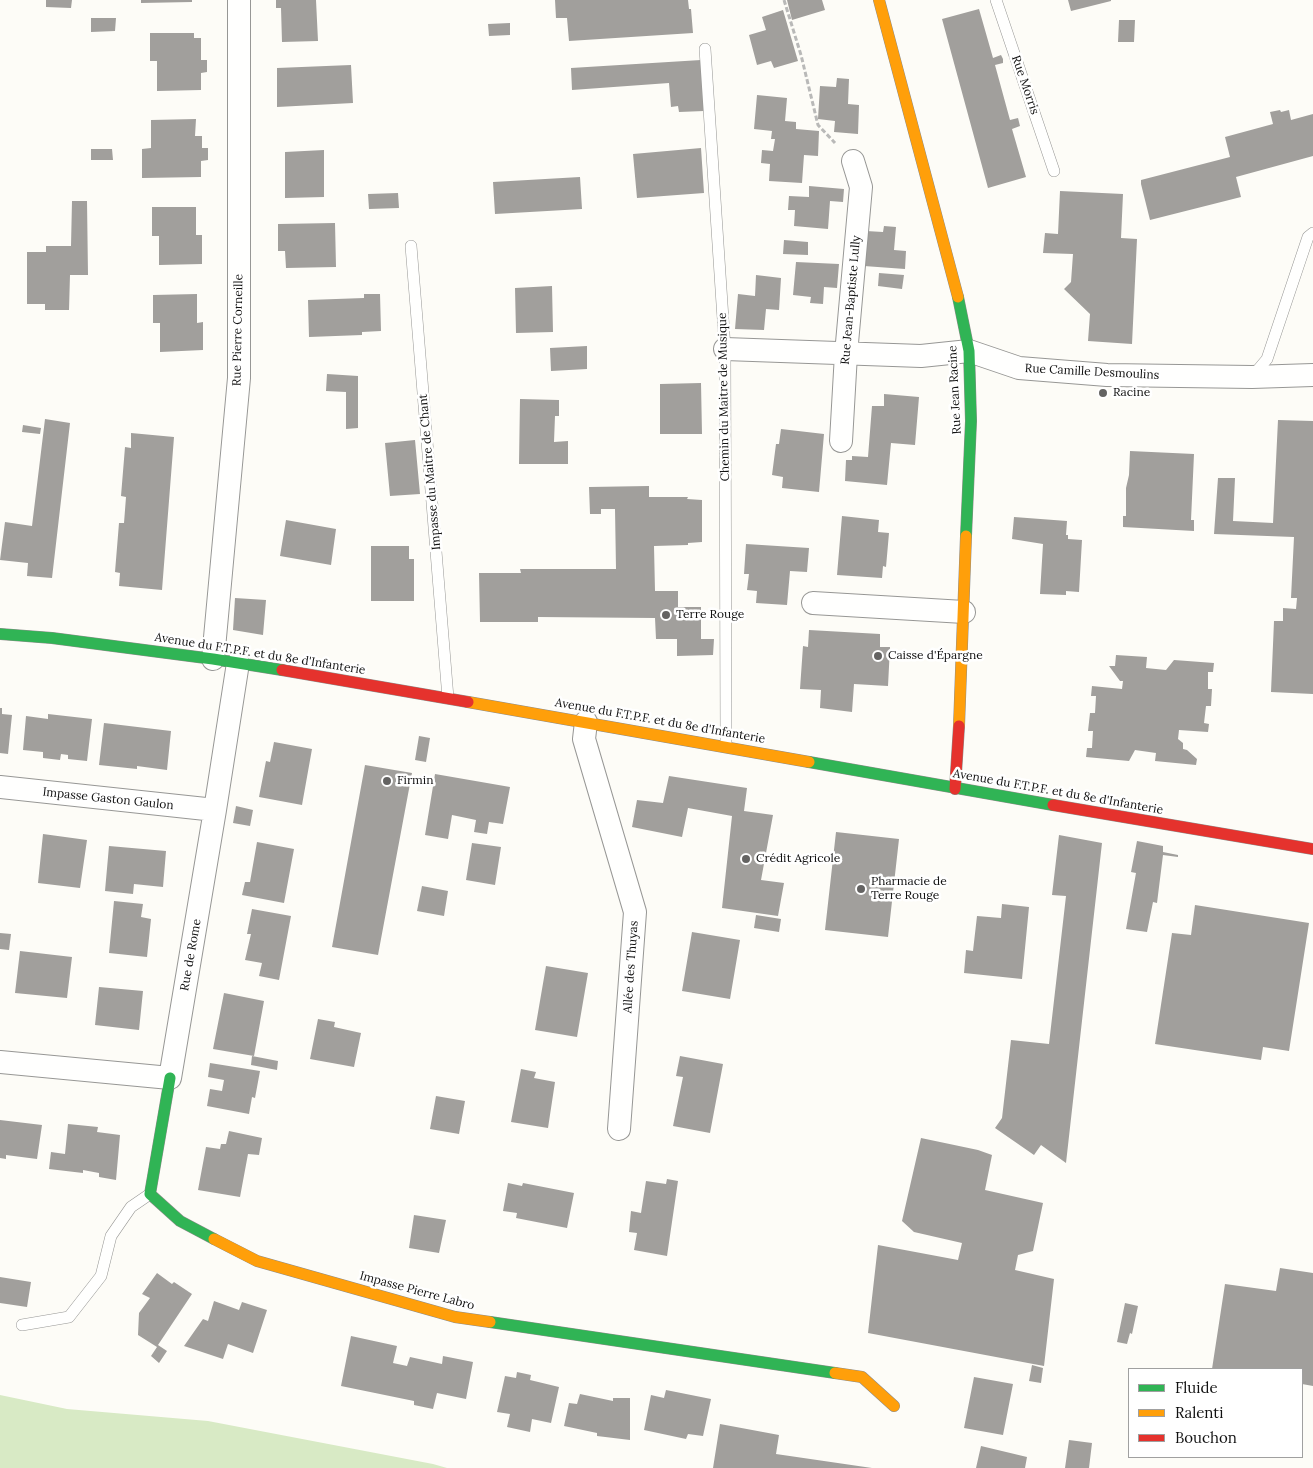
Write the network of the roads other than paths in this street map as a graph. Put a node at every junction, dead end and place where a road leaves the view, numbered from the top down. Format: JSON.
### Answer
{"nodes":[{"id":1,"x":239,"y":0,"type":"edge"},
{"id":2,"x":879,"y":0,"type":"edge"},
{"id":3,"x":996,"y":0,"type":"edge"},
{"id":4,"x":705,"y":49,"type":"dead end"},
{"id":5,"x":853,"y":161,"type":"road end"},
{"id":6,"x":1054,"y":171,"type":"dead end"},
{"id":7,"x":1313,"y":233,"type":"edge"},
{"id":8,"x":411,"y":246,"type":"dead end"},
{"id":9,"x":725,"y":349,"type":"junction"},
{"id":10,"x":969,"y":351,"type":"junction"},
{"id":11,"x":846,"y":354,"type":"junction"},
{"id":12,"x":1313,"y":375,"type":"edge"},
{"id":13,"x":1252,"y":377,"type":"junction"},
{"id":14,"x":841,"y":440,"type":"dead end"},
{"id":15,"x":813,"y":602,"type":"dead end"},
{"id":16,"x":964,"y":612,"type":"junction"},
{"id":17,"x":0,"y":634,"type":"edge"},
{"id":18,"x":213,"y":659,"type":"junction"},
{"id":19,"x":238,"y":663,"type":"junction"},
{"id":20,"x":448,"y":698,"type":"junction"},
{"id":21,"x":586,"y":722,"type":"junction"},
{"id":22,"x":726,"y":747,"type":"junction"},
{"id":23,"x":0,"y":787,"type":"edge"},
{"id":24,"x":955,"y":789,"type":"junction"},
{"id":25,"x":215,"y":810,"type":"junction"},
{"id":26,"x":1313,"y":849,"type":"edge"},
{"id":27,"x":0,"y":1062,"type":"edge"},
{"id":28,"x":170,"y":1078,"type":"junction"},
{"id":29,"x":619,"y":1129,"type":"dead end"},
{"id":30,"x":150,"y":1194,"type":"junction"},
{"id":31,"x":22,"y":1324,"type":"dead end"},
{"id":32,"x":894,"y":1406,"type":"dead end"}],
"edges":[{"from":1,"to":18,"type":"street","name":"Rue Pierre Corneille"},
{"from":2,"to":10,"type":"street","name":"Rue Jean Racine"},
{"from":3,"to":6,"type":"lane","name":"Rue Morris"},
{"from":4,"to":9,"type":"lane","name":"Chemin du Maitre de Musique"},
{"from":5,"to":11,"type":"street","name":"Rue Jean-Baptiste Lully"},
{"from":7,"to":13,"type":"lane"},
{"from":8,"to":20,"type":"lane","name":"Impasse du Maitre de Chant"},
{"from":9,"to":11,"type":"street","name":"Rue Camille Desmoulins"},
{"from":9,"to":22,"type":"lane","name":"Chemin du Maitre de Musique"},
{"from":10,"to":11,"type":"street","name":"Rue Camille Desmoulins"},
{"from":10,"to":13,"type":"street","name":"Rue Camille Desmoulins"},
{"from":10,"to":16,"type":"street","name":"Rue Jean Racine"},
{"from":11,"to":14,"type":"street","name":"Rue Jean-Baptiste Lully"},
{"from":12,"to":13,"type":"street","name":"Rue Camille Desmoulins"},
{"from":15,"to":16,"type":"street"},
{"from":16,"to":24,"type":"street","name":"Rue Jean Racine"},
{"from":17,"to":18,"type":"street","name":"Avenue du F.T.P.F. et du 8e d'Infanterie"},
{"from":18,"to":19,"type":"street","name":"Avenue du F.T.P.F. et du 8e d'Infanterie"},
{"from":19,"to":20,"type":"street","name":"Avenue du F.T.P.F. et du 8e d'Infanterie"},
{"from":19,"to":25,"type":"street","name":"Rue de Rome"},
{"from":20,"to":21,"type":"street","name":"Avenue du F.T.P.F. et du 8e d'Infanterie"},
{"from":21,"to":22,"type":"street","name":"Avenue du F.T.P.F. et du 8e d'Infanterie"},
{"from":21,"to":29,"type":"street","name":"Allée des Thuyas"},
{"from":22,"to":24,"type":"street","name":"Avenue du F.T.P.F. et du 8e d'Infanterie"},
{"from":23,"to":25,"type":"street","name":"Impasse Gaston Gaulon"},
{"from":24,"to":26,"type":"street","name":"Avenue du F.T.P.F. et du 8e d'Infanterie"},
{"from":25,"to":28,"type":"street","name":"Rue de Rome"},
{"from":27,"to":28,"type":"street"},
{"from":28,"to":30,"type":"street"},
{"from":30,"to":31,"type":"lane"},
{"from":30,"to":32,"type":"street","name":"Impasse Pierre Labro"}]}
